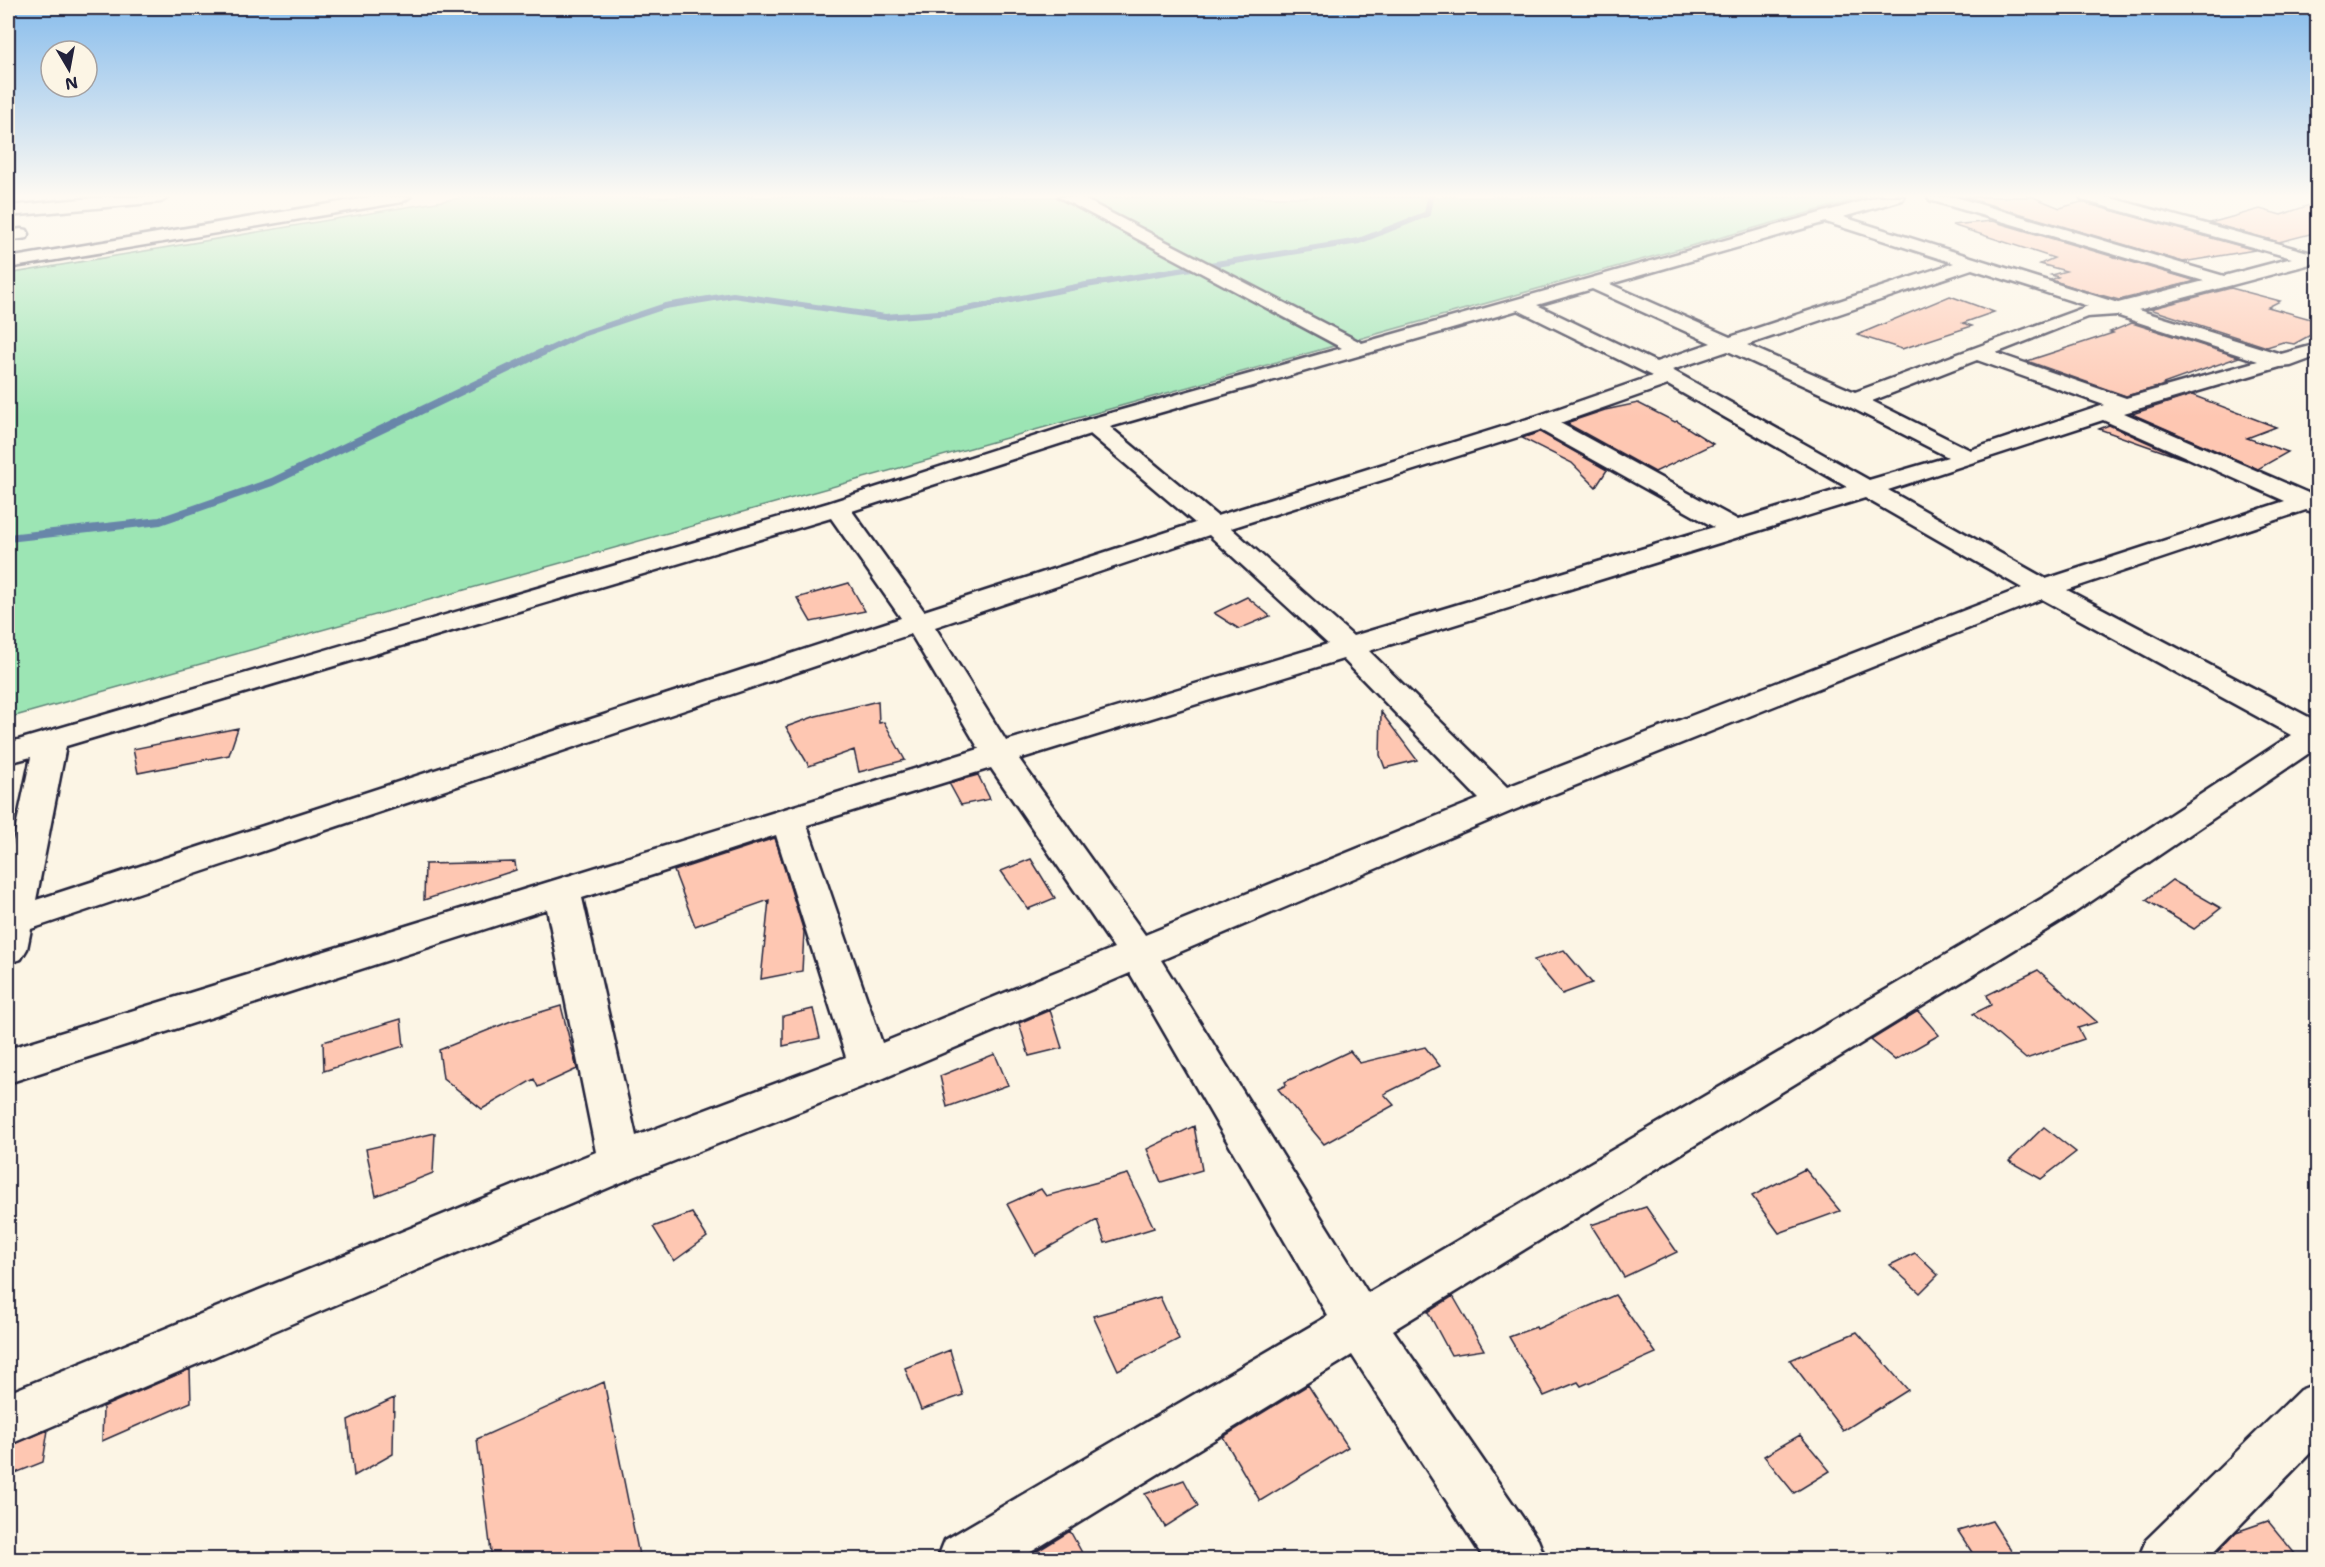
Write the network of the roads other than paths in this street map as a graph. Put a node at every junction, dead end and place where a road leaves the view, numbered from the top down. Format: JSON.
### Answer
{"nodes":[{"id":1,"x":1209,"y":270,"type":"edge"},
{"id":2,"x":1641,"y":270,"type":"edge"},
{"id":3,"x":1950,"y":270,"type":"edge"},
{"id":4,"x":1995,"y":270,"type":"edge"},
{"id":5,"x":2184,"y":270,"type":"edge"},
{"id":6,"x":2271,"y":270,"type":"edge"},
{"id":7,"x":2224,"y":282,"type":"junction"},
{"id":8,"x":1593,"y":284,"type":"junction"},
{"id":9,"x":1521,"y":304,"type":"junction"},
{"id":10,"x":2119,"y":309,"type":"junction"},
{"id":11,"x":1730,"y":343,"type":"junction"},
{"id":12,"x":1359,"y":349,"type":"junction"},
{"id":13,"x":2318,"y":350,"type":"edge"},
{"id":14,"x":1977,"y":353,"type":"junction"},
{"id":15,"x":2281,"y":361,"type":"junction"},
{"id":16,"x":1663,"y":373,"type":"junction"},
{"id":17,"x":2318,"y":373,"type":"edge"},
{"id":18,"x":1854,"y":400,"type":"junction"},
{"id":19,"x":2115,"y":409,"type":"junction"},
{"id":20,"x":1542,"y":422,"type":"junction"},
{"id":21,"x":1094,"y":425,"type":"junction"},
{"id":22,"x":1968,"y":458,"type":"junction"},
{"id":23,"x":1866,"y":487,"type":"junction"},
{"id":24,"x":2314,"y":502,"type":"edge"},
{"id":25,"x":837,"y":508,"type":"junction"},
{"id":26,"x":1213,"y":525,"type":"junction"},
{"id":27,"x":1734,"y":528,"type":"junction"},
{"id":28,"x":2044,"y":589,"type":"junction"},
{"id":29,"x":918,"y":622,"type":"junction"},
{"id":30,"x":1347,"y":646,"type":"junction"},
{"id":31,"x":2316,"y":734,"type":"edge"},
{"id":32,"x":51,"y":740,"type":"junction"},
{"id":33,"x":8,"y":753,"type":"edge"},
{"id":34,"x":998,"y":754,"type":"junction"},
{"id":35,"x":1502,"y":802,"type":"junction"},
{"id":36,"x":788,"y":819,"type":"junction"},
{"id":37,"x":562,"y":891,"type":"junction"},
{"id":38,"x":10,"y":931,"type":"edge"},
{"id":39,"x":1138,"y":954,"type":"junction"},
{"id":40,"x":8,"y":1066,"type":"edge"},
{"id":41,"x":869,"y":1066,"type":"junction"},
{"id":42,"x":620,"y":1162,"type":"junction"},
{"id":43,"x":1359,"y":1323,"type":"junction"},
{"id":44,"x":2318,"y":1408,"type":"edge"},
{"id":45,"x":8,"y":1419,"type":"edge"},
{"id":46,"x":965,"y":1560,"type":"edge"},
{"id":47,"x":1518,"y":1560,"type":"edge"},
{"id":48,"x":2166,"y":1560,"type":"edge"}],
"edges":[{"from":1,"to":12,"type":"street"},
{"from":2,"to":8,"type":"street"},
{"from":3,"to":11,"type":"street"},
{"from":4,"to":10,"type":"street"},
{"from":5,"to":7,"type":"street"},
{"from":6,"to":7,"type":"street"},
{"from":7,"to":10,"type":"street"},
{"from":8,"to":9,"type":"street"},
{"from":8,"to":11,"type":"street"},
{"from":9,"to":12,"type":"street"},
{"from":9,"to":16,"type":"street"},
{"from":10,"to":14,"type":"street"},
{"from":10,"to":15,"type":"street"},
{"from":11,"to":16,"type":"street"},
{"from":11,"to":18,"type":"street"},
{"from":12,"to":21,"type":"street"},
{"from":13,"to":15,"type":"street"},
{"from":14,"to":18,"type":"street"},
{"from":14,"to":19,"type":"street"},
{"from":15,"to":17,"type":"street"},
{"from":15,"to":19,"type":"street"},
{"from":16,"to":20,"type":"street"},
{"from":16,"to":23,"type":"street"},
{"from":18,"to":22,"type":"street"},
{"from":19,"to":22,"type":"street"},
{"from":19,"to":24,"type":"street"},
{"from":20,"to":26,"type":"street"},
{"from":20,"to":27,"type":"street"},
{"from":21,"to":25,"type":"street"},
{"from":21,"to":26,"type":"street"},
{"from":22,"to":23,"type":"street"},
{"from":23,"to":27,"type":"street"},
{"from":23,"to":28,"type":"street"},
{"from":24,"to":28,"type":"street"},
{"from":25,"to":29,"type":"street"},
{"from":25,"to":32,"type":"street"},
{"from":26,"to":29,"type":"street"},
{"from":26,"to":30,"type":"street"},
{"from":27,"to":30,"type":"street"},
{"from":28,"to":31,"type":"street"},
{"from":28,"to":35,"type":"street"},
{"from":29,"to":34,"type":"street"},
{"from":29,"to":38,"type":"street"},
{"from":30,"to":34,"type":"street"},
{"from":30,"to":35,"type":"street"},
{"from":31,"to":43,"type":"street"},
{"from":32,"to":33,"type":"street"},
{"from":32,"to":38,"type":"street"},
{"from":34,"to":36,"type":"street"},
{"from":34,"to":39,"type":"street"},
{"from":35,"to":39,"type":"street"},
{"from":36,"to":37,"type":"street"},
{"from":36,"to":41,"type":"street"},
{"from":37,"to":40,"type":"street"},
{"from":37,"to":42,"type":"street"},
{"from":39,"to":41,"type":"street"},
{"from":39,"to":43,"type":"street"},
{"from":41,"to":42,"type":"street"},
{"from":42,"to":45,"type":"street"},
{"from":43,"to":46,"type":"street"},
{"from":43,"to":47,"type":"street"},
{"from":44,"to":48,"type":"street"}]}
